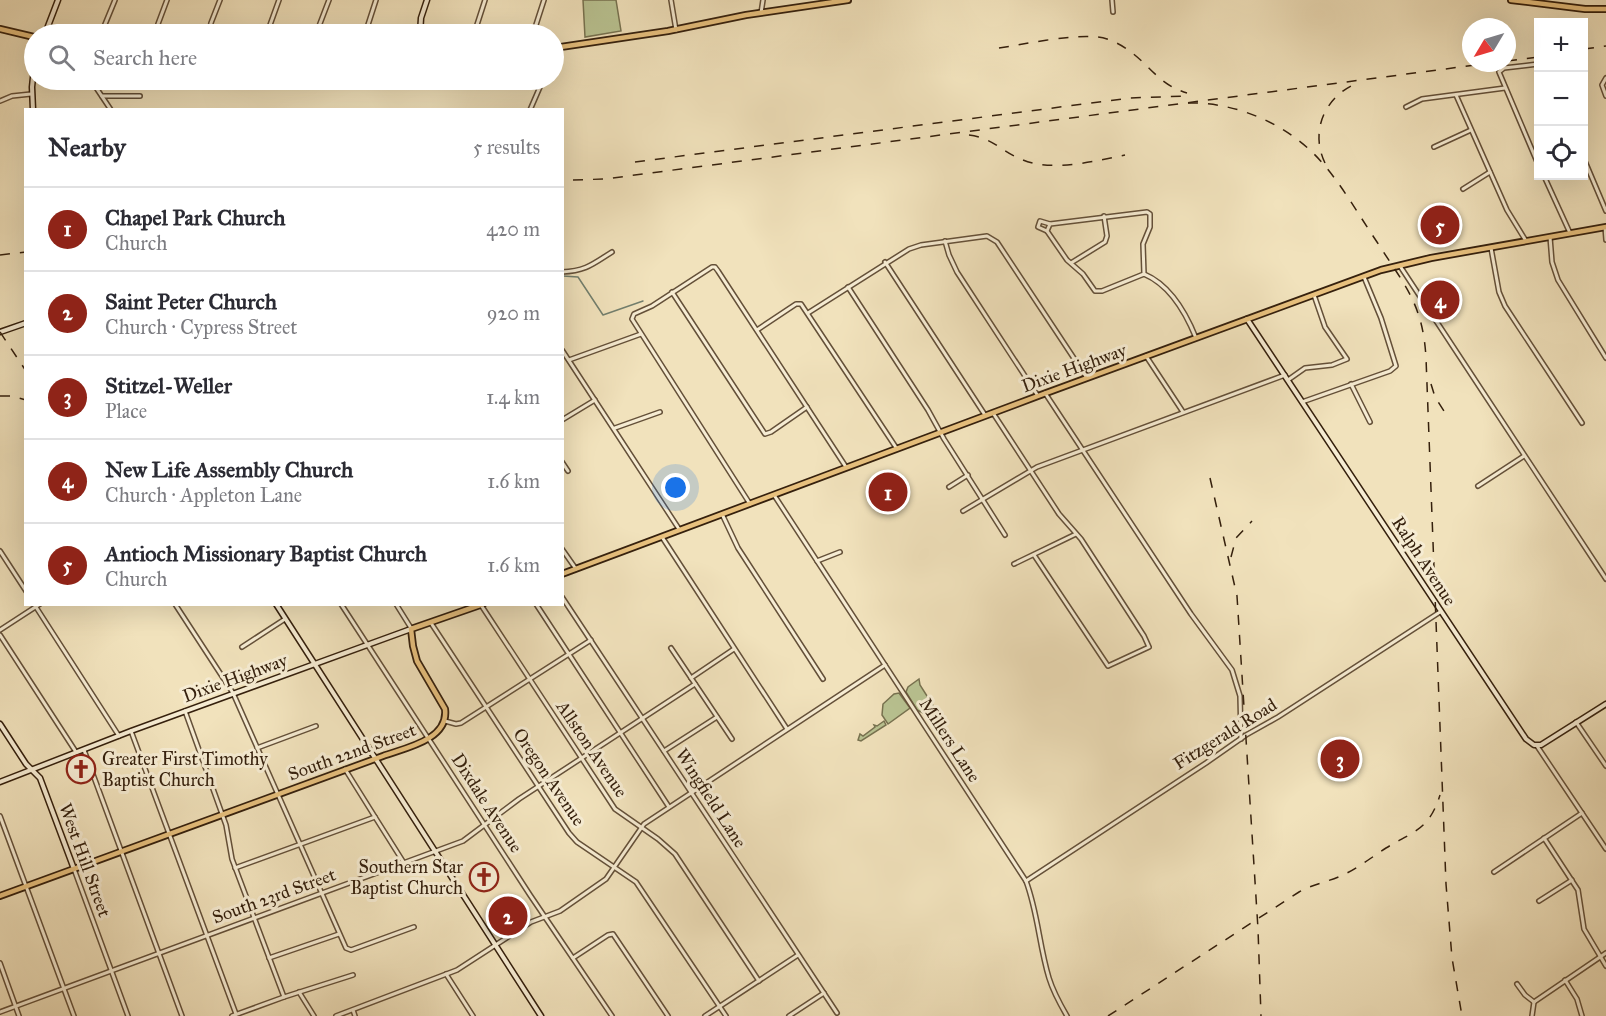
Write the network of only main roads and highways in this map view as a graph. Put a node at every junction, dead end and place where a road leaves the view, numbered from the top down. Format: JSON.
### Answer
{"nodes":[{"id":1,"x":848,"y":0,"type":"edge"},
{"id":2,"x":1511,"y":0,"type":"edge"},
{"id":3,"x":1606,"y":9,"type":"edge"},
{"id":4,"x":0,"y":29,"type":"edge"},
{"id":5,"x":24,"y":35,"type":"edge"},
{"id":6,"x":564,"y":48,"type":"edge"},
{"id":7,"x":1605,"y":227,"type":"edge"},
{"id":8,"x":564,"y":573,"type":"edge"},
{"id":9,"x":479,"y":606,"type":"edge"},
{"id":10,"x":445,"y":721,"type":"joint"},
{"id":11,"x":0,"y":896,"type":"edge"}],
"edges":[{"from":1,"to":6,"type":"main road"},
{"from":2,"to":3,"type":"main road"},
{"from":4,"to":5,"type":"main road"},
{"from":7,"to":8,"type":"main road","name":"Dixie Highway"},
{"from":9,"to":10,"type":"main road","name":"Dixie Highway"},
{"from":10,"to":11,"type":"main road","name":"South 22nd Street"}]}
